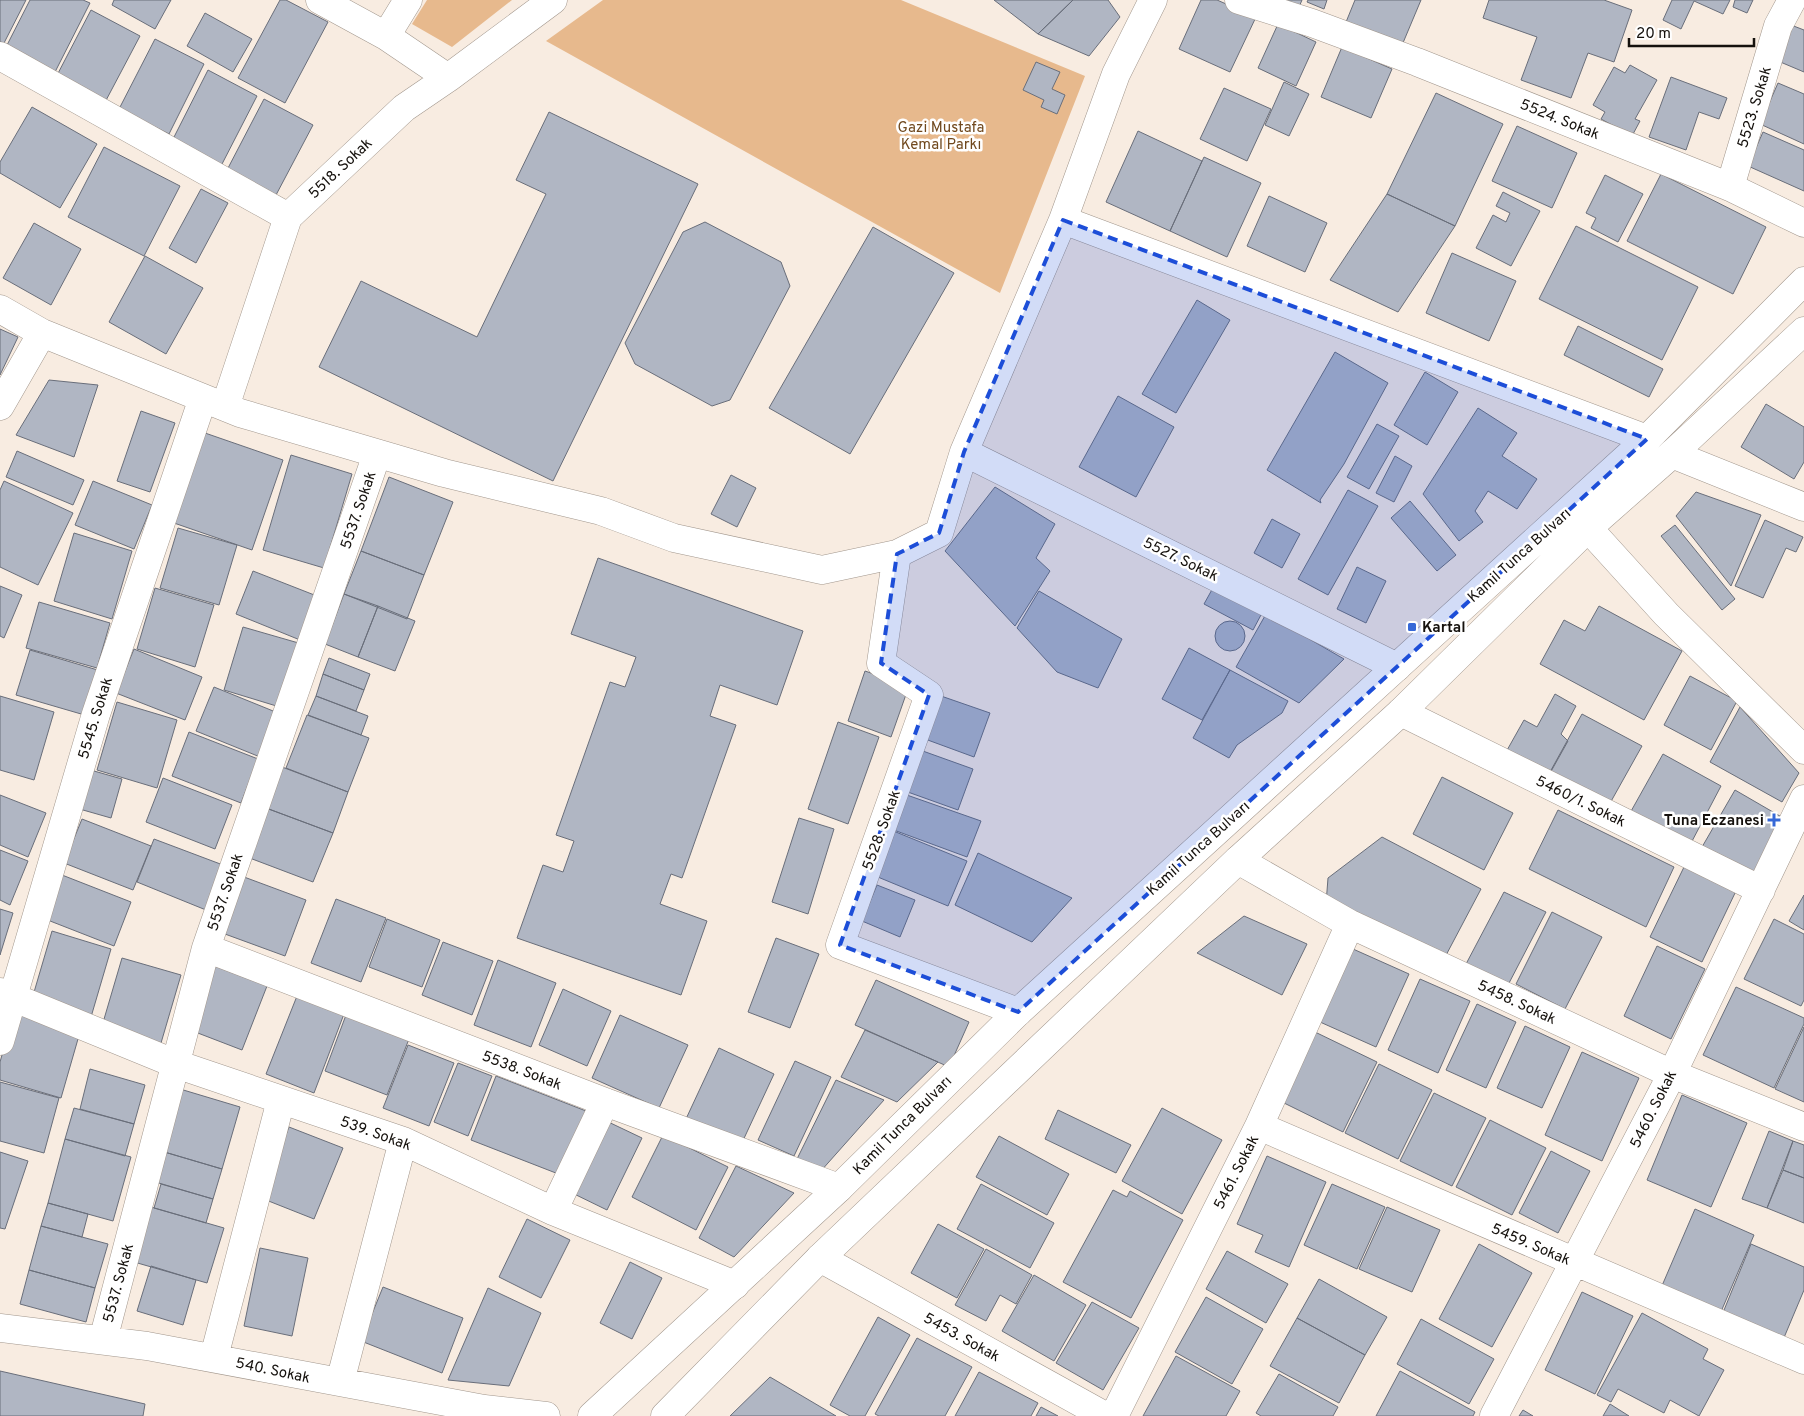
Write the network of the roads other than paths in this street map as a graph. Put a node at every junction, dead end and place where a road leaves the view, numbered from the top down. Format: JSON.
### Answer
{"nodes":[{"id":1,"x":320,"y":0,"type":"edge"},
{"id":2,"x":408,"y":0,"type":"edge"},
{"id":3,"x":554,"y":0,"type":"edge"},
{"id":4,"x":1153,"y":0,"type":"edge"},
{"id":5,"x":1239,"y":0,"type":"edge"},
{"id":6,"x":1792,"y":0,"type":"edge"},
{"id":7,"x":386,"y":36,"type":"junction"},
{"id":8,"x":3,"y":64,"type":"edge"},
{"id":9,"x":448,"y":78,"type":"junction"},
{"id":10,"x":1730,"y":187,"type":"junction"},
{"id":11,"x":288,"y":217,"type":"junction"},
{"id":12,"x":1064,"y":220,"type":"junction"},
{"id":13,"x":1804,"y":224,"type":"edge"},
{"id":14,"x":1804,"y":281,"type":"edge"},
{"id":15,"x":0,"y":309,"type":"edge"},
{"id":16,"x":1804,"y":331,"type":"edge"},
{"id":17,"x":42,"y":333,"type":"junction"},
{"id":18,"x":214,"y":403,"type":"junction"},
{"id":19,"x":0,"y":406,"type":"edge"},
{"id":20,"x":1647,"y":438,"type":"junction"},
{"id":21,"x":964,"y":452,"type":"junction"},
{"id":22,"x":377,"y":454,"type":"junction"},
{"id":23,"x":1672,"y":454,"type":"junction"},
{"id":24,"x":1804,"y":507,"type":"edge"},
{"id":25,"x":1588,"y":528,"type":"junction"},
{"id":26,"x":897,"y":554,"type":"junction"},
{"id":27,"x":1397,"y":666,"type":"junction"},
{"id":28,"x":1400,"y":712,"type":"junction"},
{"id":29,"x":1804,"y":750,"type":"edge"},
{"id":30,"x":1804,"y":799,"type":"edge"},
{"id":31,"x":1238,"y":860,"type":"junction"},
{"id":32,"x":1761,"y":890,"type":"junction"},
{"id":33,"x":1350,"y":924,"type":"junction"},
{"id":34,"x":206,"y":948,"type":"junction"},
{"id":35,"x":6,"y":993,"type":"edge"},
{"id":36,"x":1018,"y":1012,"type":"junction"},
{"id":37,"x":0,"y":1041,"type":"edge"},
{"id":38,"x":176,"y":1064,"type":"junction"},
{"id":39,"x":1672,"y":1074,"type":"junction"},
{"id":40,"x":281,"y":1100,"type":"junction"},
{"id":41,"x":605,"y":1102,"type":"junction"},
{"id":42,"x":1259,"y":1126,"type":"junction"},
{"id":43,"x":1804,"y":1127,"type":"edge"},
{"id":44,"x":403,"y":1141,"type":"junction"},
{"id":45,"x":839,"y":1188,"type":"junction"},
{"id":46,"x":553,"y":1211,"type":"junction"},
{"id":47,"x":820,"y":1258,"type":"junction"},
{"id":48,"x":1574,"y":1263,"type":"junction"},
{"id":49,"x":735,"y":1284,"type":"junction"},
{"id":50,"x":0,"y":1328,"type":"edge"},
{"id":51,"x":103,"y":1340,"type":"junction"},
{"id":52,"x":214,"y":1357,"type":"junction"},
{"id":53,"x":1804,"y":1360,"type":"edge"},
{"id":54,"x":340,"y":1382,"type":"junction"},
{"id":55,"x":546,"y":1416,"type":"edge"},
{"id":56,"x":592,"y":1416,"type":"edge"},
{"id":57,"x":665,"y":1416,"type":"edge"},
{"id":58,"x":1105,"y":1416,"type":"edge"},
{"id":59,"x":1114,"y":1416,"type":"edge"},
{"id":60,"x":1494,"y":1416,"type":"edge"}],
"edges":[{"from":1,"to":7,"type":"street"},
{"from":2,"to":7,"type":"street"},
{"from":3,"to":9,"type":"street","name":"5518. Sokak"},
{"from":4,"to":12,"type":"street"},
{"from":5,"to":10,"type":"street","name":"5524. Sokak"},
{"from":6,"to":10,"type":"street","name":"5523. Sokak"},
{"from":7,"to":9,"type":"street"},
{"from":8,"to":11,"type":"street"},
{"from":9,"to":11,"type":"street","name":"5518. Sokak"},
{"from":10,"to":13,"type":"street","name":"5524. Sokak"},
{"from":11,"to":18,"type":"street","name":"5518. Sokak"},
{"from":12,"to":20,"type":"street"},
{"from":12,"to":21,"type":"street"},
{"from":14,"to":20,"type":"street","name":"Kamil Tunca Bulvarı"},
{"from":15,"to":17,"type":"street"},
{"from":16,"to":23,"type":"street","name":"Kamil Tunca Bulvarı"},
{"from":17,"to":18,"type":"street"},
{"from":17,"to":19,"type":"street"},
{"from":18,"to":22,"type":"street"},
{"from":18,"to":35,"type":"street","name":"5545. Sokak"},
{"from":20,"to":27,"type":"street","name":"Kamil Tunca Bulvarı"},
{"from":21,"to":26,"type":"street"},
{"from":21,"to":27,"type":"street","name":"5527. Sokak"},
{"from":22,"to":26,"type":"street"},
{"from":22,"to":34,"type":"street","name":"5537. Sokak"},
{"from":23,"to":24,"type":"street"},
{"from":23,"to":25,"type":"street","name":"Kamil Tunca Bulvarı"},
{"from":25,"to":28,"type":"street","name":"Kamil Tunca Bulvarı"},
{"from":25,"to":29,"type":"street"},
{"from":26,"to":36,"type":"street","name":"5528. Sokak"},
{"from":27,"to":36,"type":"street","name":"Kamil Tunca Bulvarı"},
{"from":28,"to":31,"type":"street","name":"Kamil Tunca Bulvarı"},
{"from":28,"to":32,"type":"street","name":"5460/1. Sokak"},
{"from":30,"to":32,"type":"street","name":"5460. Sokak"},
{"from":31,"to":33,"type":"street","name":"5458. Sokak"},
{"from":31,"to":47,"type":"street","name":"Kamil Tunca Bulvarı"},
{"from":32,"to":39,"type":"street","name":"5460. Sokak"},
{"from":33,"to":39,"type":"street","name":"5458. Sokak"},
{"from":33,"to":42,"type":"street","name":"5461. Sokak"},
{"from":34,"to":38,"type":"street","name":"5537. Sokak"},
{"from":34,"to":41,"type":"street","name":"5538. Sokak"},
{"from":35,"to":37,"type":"street","name":"5545. Sokak"},
{"from":35,"to":38,"type":"street","name":"539. Sokak"},
{"from":36,"to":45,"type":"street","name":"Kamil Tunca Bulvarı"},
{"from":38,"to":40,"type":"street","name":"539. Sokak"},
{"from":38,"to":51,"type":"street","name":"5537. Sokak"},
{"from":39,"to":43,"type":"street","name":"5458. Sokak"},
{"from":39,"to":48,"type":"street","name":"5460. Sokak"},
{"from":40,"to":44,"type":"street","name":"539. Sokak"},
{"from":40,"to":52,"type":"street"},
{"from":41,"to":45,"type":"street","name":"5538. Sokak"},
{"from":41,"to":46,"type":"street"},
{"from":42,"to":48,"type":"street","name":"5459. Sokak"},
{"from":42,"to":59,"type":"street","name":"5461. Sokak"},
{"from":44,"to":46,"type":"street","name":"539. Sokak"},
{"from":44,"to":54,"type":"street"},
{"from":45,"to":49,"type":"street","name":"Kamil Tunca Bulvarı"},
{"from":46,"to":49,"type":"street","name":"539. Sokak"},
{"from":47,"to":57,"type":"street","name":"Kamil Tunca Bulvarı"},
{"from":47,"to":58,"type":"street","name":"5453. Sokak"},
{"from":48,"to":53,"type":"street","name":"5459. Sokak"},
{"from":48,"to":60,"type":"street","name":"5460. Sokak"},
{"from":49,"to":56,"type":"street","name":"Kamil Tunca Bulvarı"},
{"from":50,"to":51,"type":"street","name":"540. Sokak"},
{"from":51,"to":52,"type":"street","name":"540. Sokak"},
{"from":52,"to":54,"type":"street","name":"540. Sokak"},
{"from":54,"to":55,"type":"street","name":"540. Sokak"}]}
